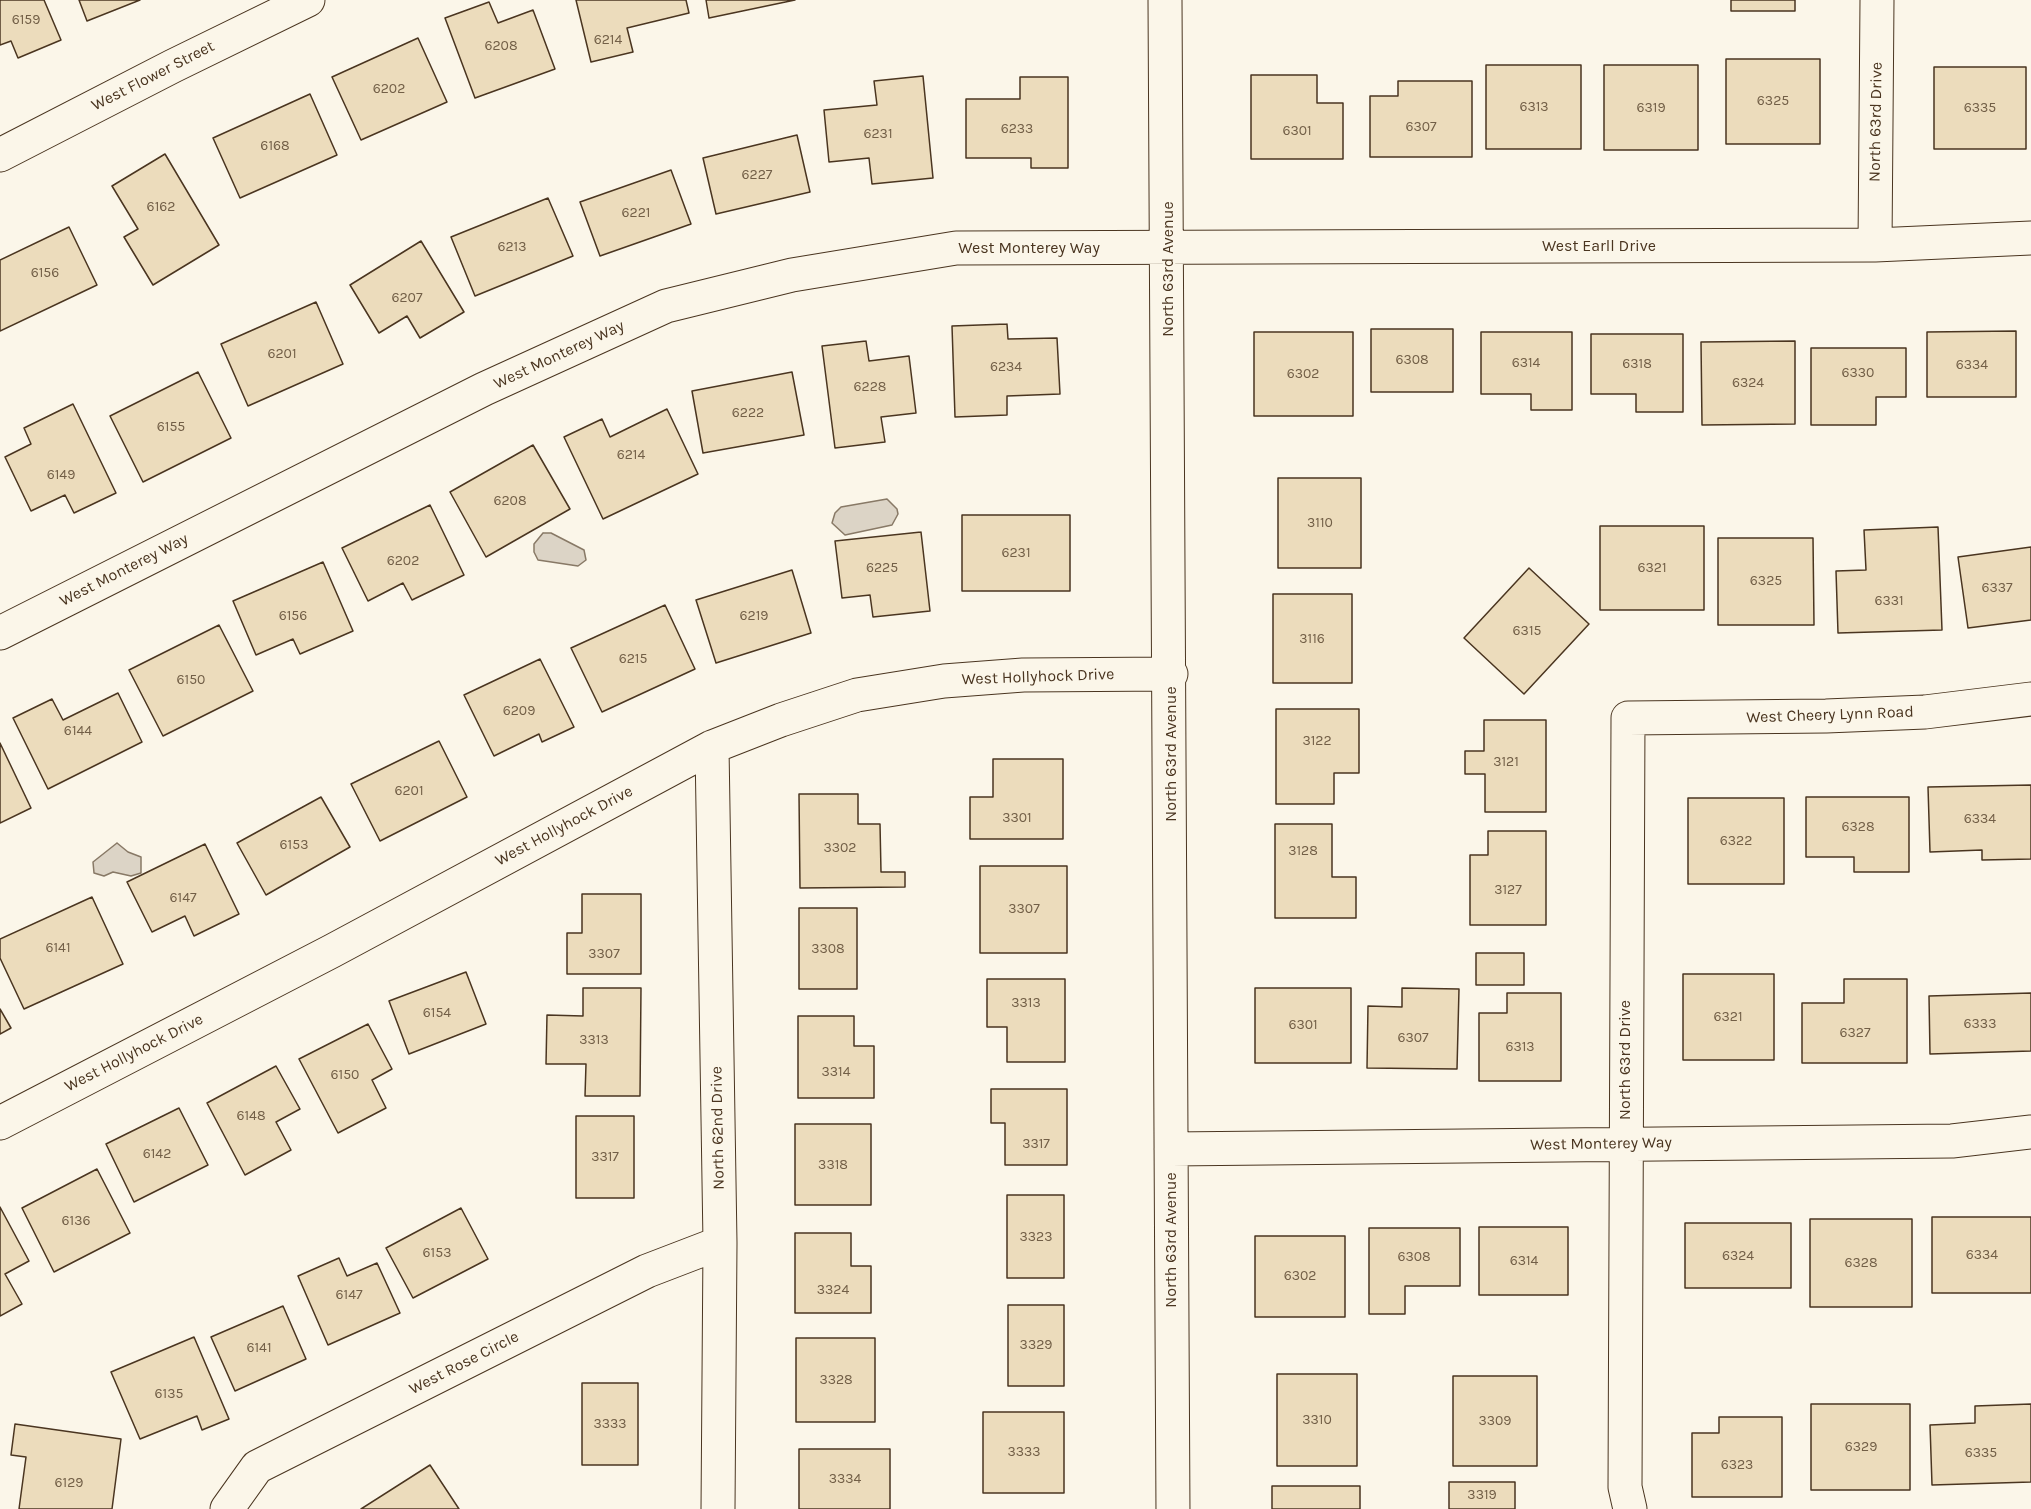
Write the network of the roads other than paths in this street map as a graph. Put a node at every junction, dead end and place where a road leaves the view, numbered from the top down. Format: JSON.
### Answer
{"nodes":[{"id":1,"x":308,"y":0,"type":"edge"},
{"id":2,"x":1165,"y":0,"type":"edge"},
{"id":3,"x":1877,"y":0,"type":"edge"},
{"id":4,"x":0,"y":155,"type":"edge"},
{"id":5,"x":2031,"y":238,"type":"edge"},
{"id":6,"x":1875,"y":245,"type":"junction"},
{"id":7,"x":1167,"y":248,"type":"junction"},
{"id":8,"x":0,"y":633,"type":"edge"},
{"id":9,"x":1171,"y":674,"type":"junction"},
{"id":10,"x":2031,"y":699,"type":"edge"},
{"id":11,"x":1628,"y":718,"type":"joint"},
{"id":12,"x":712,"y":747,"type":"junction"},
{"id":13,"x":0,"y":1123,"type":"edge"},
{"id":14,"x":2031,"y":1132,"type":"edge"},
{"id":15,"x":1625,"y":1144,"type":"junction"},
{"id":16,"x":1171,"y":1149,"type":"junction"},
{"id":17,"x":720,"y":1243,"type":"junction"},
{"id":18,"x":227,"y":1509,"type":"edge"},
{"id":19,"x":718,"y":1509,"type":"edge"},
{"id":20,"x":1173,"y":1509,"type":"edge"},
{"id":21,"x":1630,"y":1509,"type":"edge"}],
"edges":[{"from":1,"to":4,"type":"street","name":"West Flower Street"},
{"from":2,"to":7,"type":"street","name":"North 63rd Avenue"},
{"from":3,"to":6,"type":"street","name":"North 63rd Drive"},
{"from":5,"to":6,"type":"street","name":"West Earll Drive"},
{"from":6,"to":7,"type":"street","name":"West Earll Drive"},
{"from":7,"to":8,"type":"street","name":"West Monterey Way"},
{"from":7,"to":9,"type":"street","name":"North 63rd Avenue"},
{"from":9,"to":12,"type":"street","name":"West Hollyhock Drive"},
{"from":9,"to":16,"type":"street","name":"North 63rd Avenue"},
{"from":10,"to":11,"type":"street","name":"West Cheery Lynn Road"},
{"from":11,"to":15,"type":"street","name":"North 63rd Drive"},
{"from":12,"to":13,"type":"street","name":"West Hollyhock Drive"},
{"from":12,"to":17,"type":"street","name":"North 62nd Drive"},
{"from":14,"to":15,"type":"street","name":"West Monterey Way"},
{"from":15,"to":16,"type":"street","name":"West Monterey Way"},
{"from":15,"to":21,"type":"street","name":"North 63rd Drive"},
{"from":16,"to":20,"type":"street","name":"North 63rd Avenue"},
{"from":17,"to":18,"type":"street","name":"West Rose Circle"},
{"from":17,"to":19,"type":"street","name":"North 62nd Drive"}]}
